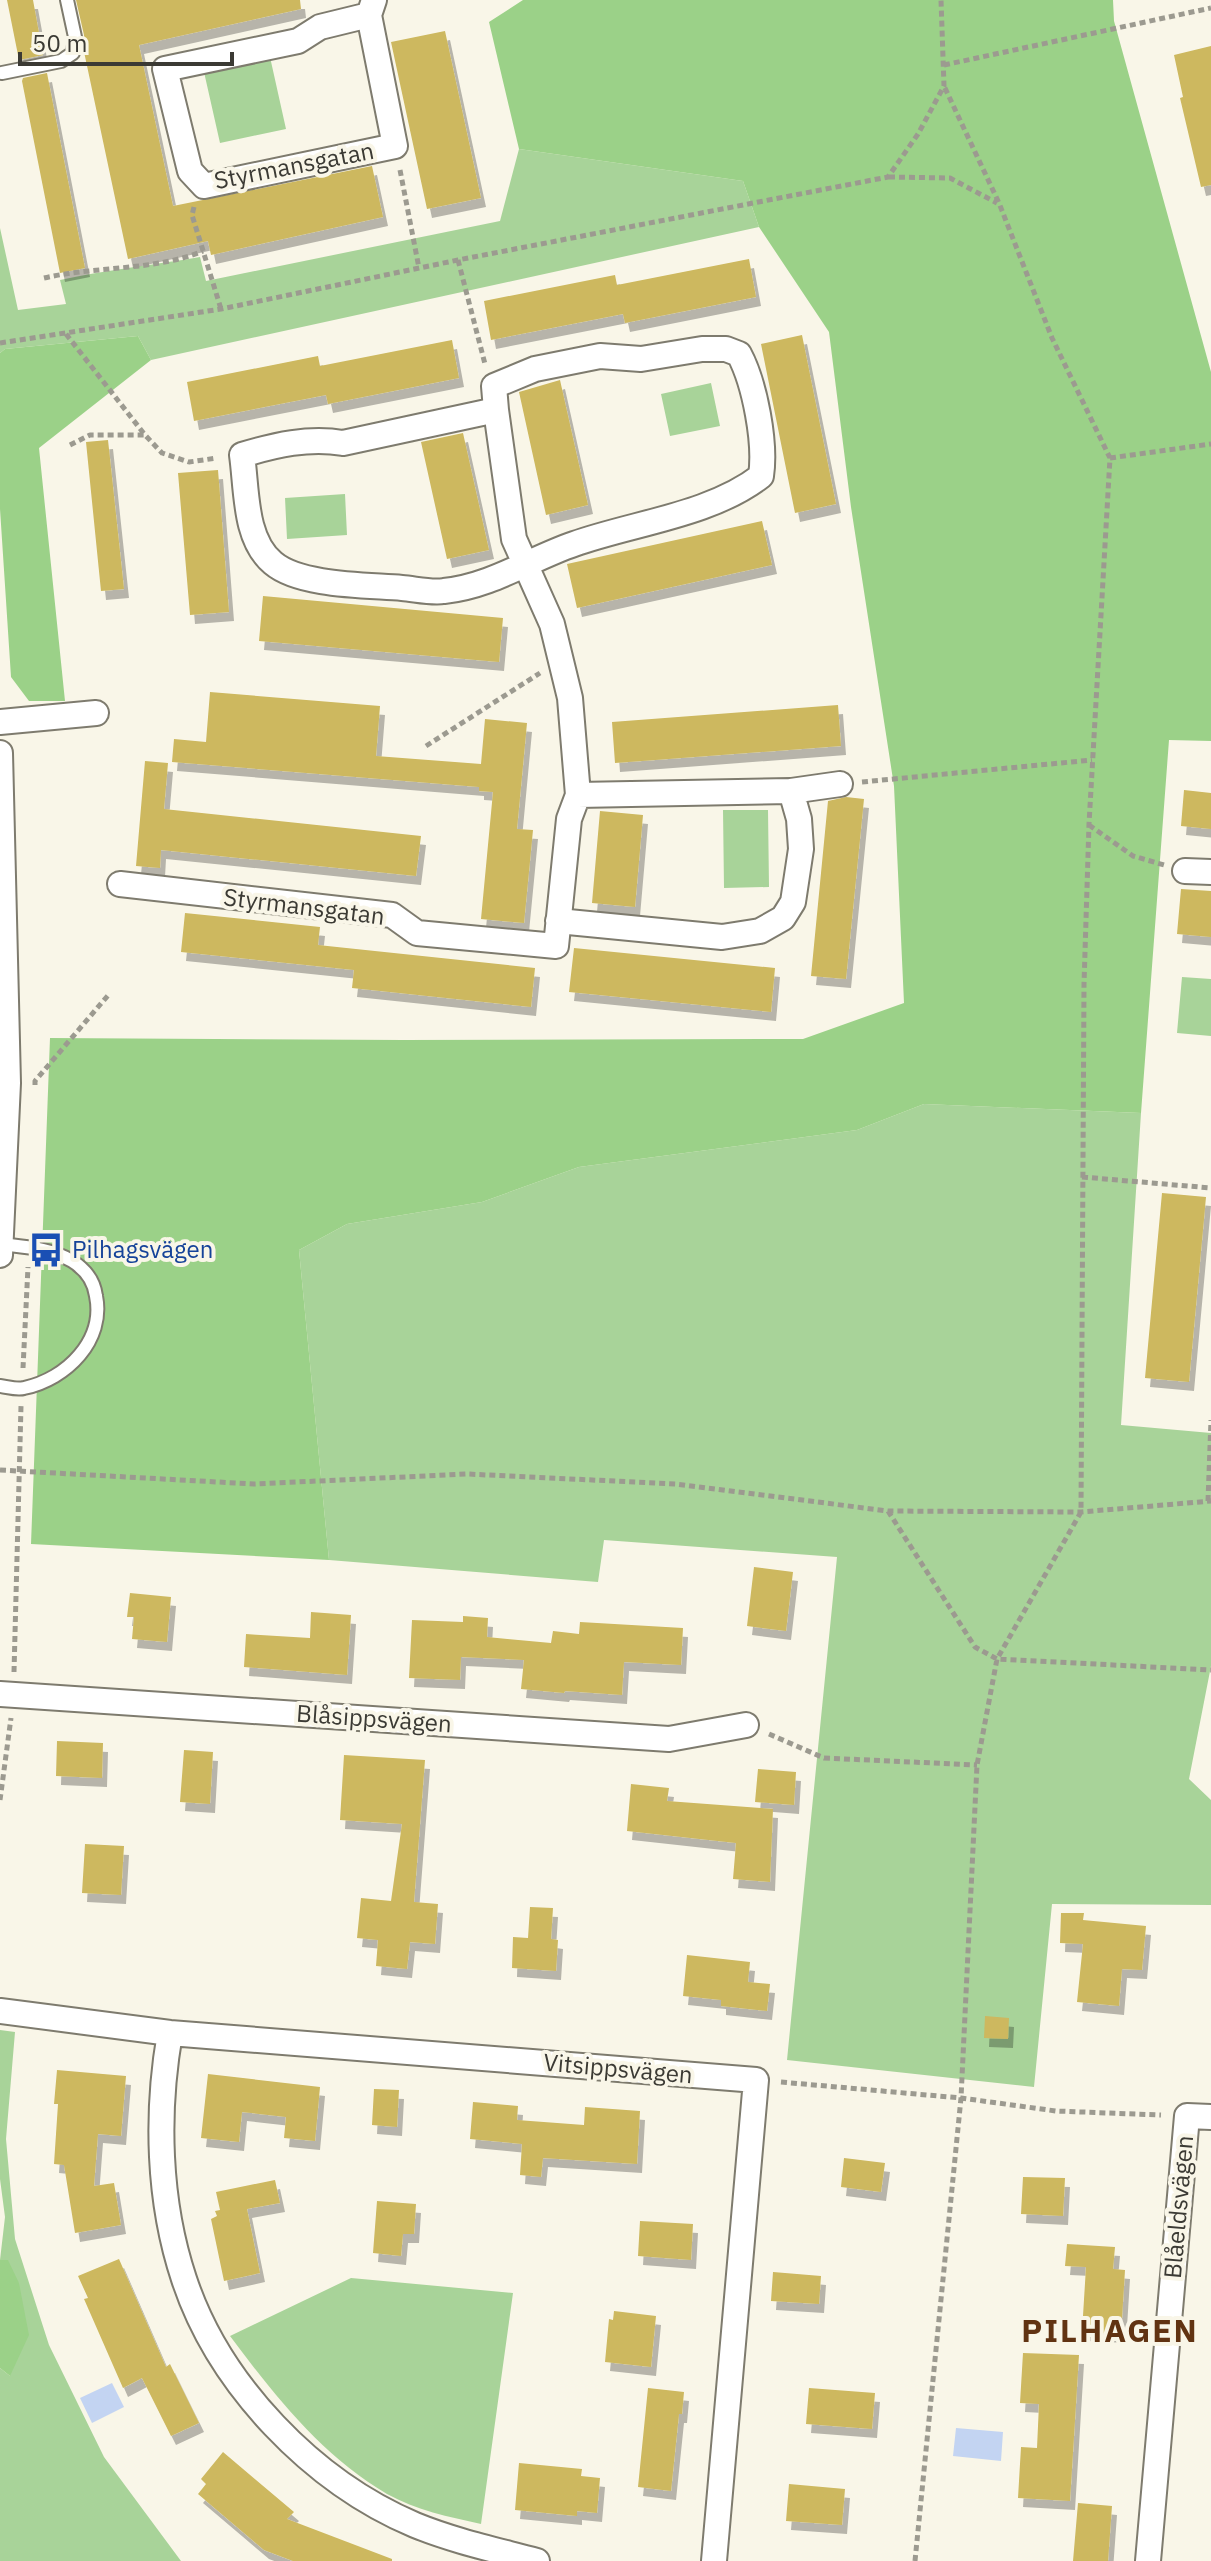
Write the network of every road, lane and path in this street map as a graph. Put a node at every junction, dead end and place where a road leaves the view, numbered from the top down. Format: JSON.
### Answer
{"nodes":[{"id":1,"x":67,"y":0,"type":"edge"},
{"id":2,"x":941,"y":0,"type":"edge"},
{"id":3,"x":372,"y":7,"type":"edge"},
{"id":4,"x":1211,"y":8,"type":"edge"},
{"id":5,"x":944,"y":65,"type":"junction"},
{"id":6,"x":2,"y":73,"type":"dead end"},
{"id":7,"x":944,"y":86,"type":"junction"},
{"id":8,"x":395,"y":146,"type":"junction"},
{"id":9,"x":888,"y":177,"type":"junction"},
{"id":10,"x":201,"y":183,"type":"junction"},
{"id":11,"x":999,"y":203,"type":"junction"},
{"id":12,"x":203,"y":251,"type":"junction"},
{"id":13,"x":458,"y":260,"type":"junction"},
{"id":14,"x":419,"y":268,"type":"junction"},
{"id":15,"x":44,"y":278,"type":"dead end"},
{"id":16,"x":221,"y":309,"type":"junction"},
{"id":17,"x":65,"y":333,"type":"junction"},
{"id":18,"x":0,"y":343,"type":"edge"},
{"id":19,"x":495,"y":398,"type":"junction"},
{"id":20,"x":145,"y":435,"type":"junction"},
{"id":21,"x":1211,"y":444,"type":"edge"},
{"id":22,"x":70,"y":445,"type":"dead end"},
{"id":23,"x":242,"y":455,"type":"junction"},
{"id":24,"x":1110,"y":458,"type":"junction"},
{"id":25,"x":526,"y":564,"type":"junction"},
{"id":26,"x":561,"y":660,"type":"junction"},
{"id":27,"x":96,"y":713,"type":"dead end"},
{"id":28,"x":0,"y":722,"type":"edge"},
{"id":29,"x":426,"y":746,"type":"dead end"},
{"id":30,"x":0,"y":753,"type":"edge"},
{"id":31,"x":1092,"y":760,"type":"junction"},
{"id":32,"x":840,"y":784,"type":"joint"},
{"id":33,"x":791,"y":791,"type":"junction"},
{"id":34,"x":578,"y":795,"type":"junction"},
{"id":35,"x":1089,"y":824,"type":"junction"},
{"id":36,"x":1185,"y":871,"type":"joint"},
{"id":37,"x":1211,"y":872,"type":"edge"},
{"id":38,"x":120,"y":884,"type":"dead end"},
{"id":39,"x":558,"y":921,"type":"junction"},
{"id":40,"x":1082,"y":1177,"type":"junction"},
{"id":41,"x":1211,"y":1188,"type":"edge"},
{"id":42,"x":0,"y":1244,"type":"edge"},
{"id":43,"x":0,"y":1255,"type":"edge"},
{"id":44,"x":0,"y":1386,"type":"edge"},
{"id":45,"x":1211,"y":1420,"type":"edge"},
{"id":46,"x":0,"y":1470,"type":"edge"},
{"id":47,"x":1209,"y":1501,"type":"edge"},
{"id":48,"x":888,"y":1511,"type":"junction"},
{"id":49,"x":1081,"y":1512,"type":"junction"},
{"id":50,"x":997,"y":1659,"type":"junction"},
{"id":51,"x":1211,"y":1670,"type":"edge"},
{"id":52,"x":0,"y":1694,"type":"edge"},
{"id":53,"x":746,"y":1725,"type":"joint"},
{"id":54,"x":977,"y":1765,"type":"junction"},
{"id":55,"x":0,"y":2011,"type":"edge"},
{"id":56,"x":170,"y":2033,"type":"junction"},
{"id":57,"x":756,"y":2080,"type":"junction"},
{"id":58,"x":961,"y":2098,"type":"junction"},
{"id":59,"x":1199,"y":2116,"type":"edge"},
{"id":60,"x":537,"y":2561,"type":"edge"},
{"id":61,"x":714,"y":2561,"type":"edge"},
{"id":62,"x":915,"y":2561,"type":"edge"},
{"id":63,"x":1148,"y":2561,"type":"edge"}],
"edges":[{"from":1,"to":6,"type":"lane"},
{"from":2,"to":5,"type":"path"},
{"from":3,"to":8,"type":"street","name":"Styrmansgatan"},
{"from":3,"to":10,"type":"street","name":"Styrmansgatan"},
{"from":4,"to":5,"type":"path"},
{"from":5,"to":7,"type":"path"},
{"from":7,"to":9,"type":"path"},
{"from":7,"to":11,"type":"path"},
{"from":8,"to":10,"type":"street","name":"Styrmansgatan"},
{"from":8,"to":14,"type":"path"},
{"from":9,"to":11,"type":"path"},
{"from":9,"to":13,"type":"path"},
{"from":10,"to":12,"type":"path"},
{"from":11,"to":24,"type":"path"},
{"from":12,"to":15,"type":"path"},
{"from":12,"to":16,"type":"path"},
{"from":13,"to":14,"type":"path"},
{"from":13,"to":19,"type":"path"},
{"from":14,"to":16,"type":"path"},
{"from":16,"to":17,"type":"path"},
{"from":17,"to":18,"type":"path"},
{"from":17,"to":20,"type":"path"},
{"from":19,"to":23,"type":"street"},
{"from":19,"to":25,"type":"street","name":"Styrmansgatan"},
{"from":19,"to":25,"type":"street"},
{"from":20,"to":22,"type":"path"},
{"from":20,"to":23,"type":"path"},
{"from":21,"to":24,"type":"path"},
{"from":23,"to":25,"type":"street"},
{"from":24,"to":31,"type":"path"},
{"from":25,"to":26,"type":"street","name":"Styrmansgatan"},
{"from":26,"to":29,"type":"path"},
{"from":26,"to":34,"type":"street","name":"Styrmansgatan"},
{"from":27,"to":28,"type":"street"},
{"from":30,"to":42,"type":"street"},
{"from":31,"to":32,"type":"path"},
{"from":31,"to":35,"type":"path"},
{"from":32,"to":33,"type":"street"},
{"from":33,"to":34,"type":"street"},
{"from":33,"to":39,"type":"street"},
{"from":34,"to":39,"type":"street","name":"Styrmansgatan"},
{"from":35,"to":36,"type":"path"},
{"from":35,"to":40,"type":"path"},
{"from":36,"to":37,"type":"street"},
{"from":38,"to":39,"type":"street","name":"Styrmansgatan"},
{"from":40,"to":41,"type":"path"},
{"from":40,"to":49,"type":"path"},
{"from":42,"to":43,"type":"street"},
{"from":42,"to":44,"type":"lane"},
{"from":45,"to":47,"type":"path"},
{"from":46,"to":48,"type":"path"},
{"from":47,"to":49,"type":"path"},
{"from":48,"to":49,"type":"path"},
{"from":48,"to":50,"type":"path"},
{"from":49,"to":50,"type":"path"},
{"from":50,"to":51,"type":"path"},
{"from":50,"to":54,"type":"path"},
{"from":52,"to":53,"type":"street","name":"Blåsippsvägen"},
{"from":53,"to":54,"type":"path"},
{"from":54,"to":58,"type":"path"},
{"from":55,"to":56,"type":"street","name":"Vitsippsvägen"},
{"from":56,"to":57,"type":"street","name":"Vitsippsvägen"},
{"from":56,"to":60,"type":"street"},
{"from":57,"to":58,"type":"path"},
{"from":57,"to":61,"type":"street"},
{"from":58,"to":59,"type":"path"},
{"from":58,"to":62,"type":"path"},
{"from":59,"to":63,"type":"street","name":"Blåeldsvägen"}]}
